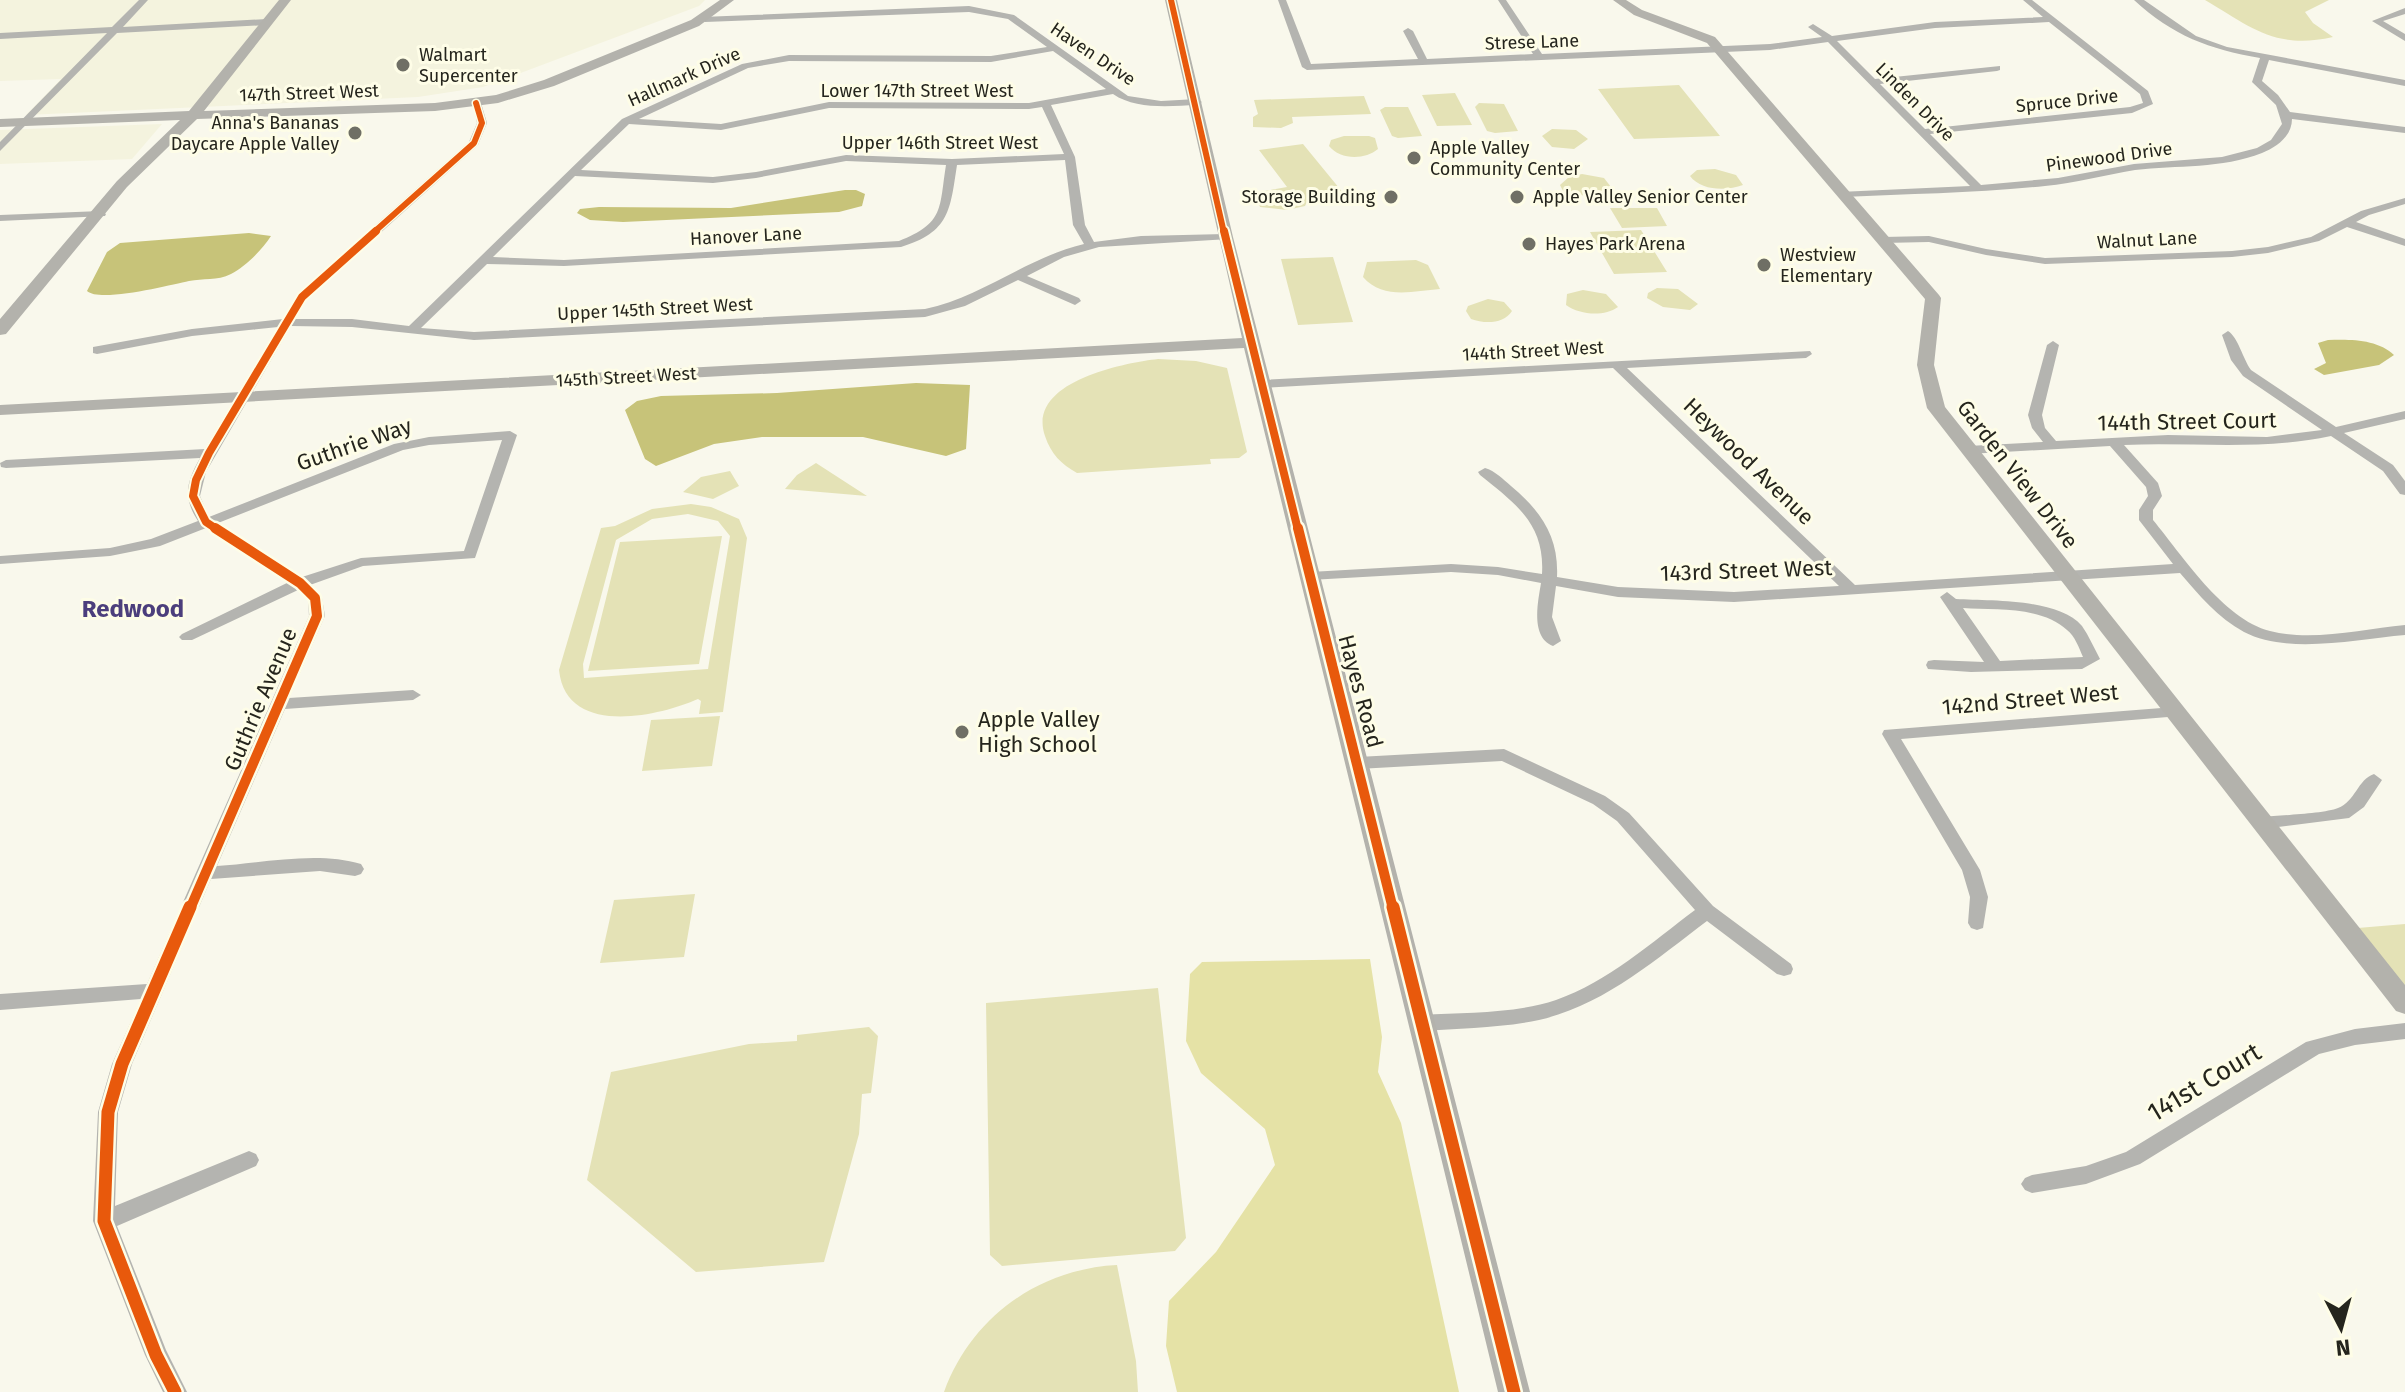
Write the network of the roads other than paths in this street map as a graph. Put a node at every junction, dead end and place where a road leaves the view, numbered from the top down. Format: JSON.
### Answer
{"nodes":[{"id":1,"x":144,"y":0,"type":"edge"},
{"id":2,"x":285,"y":0,"type":"edge"},
{"id":3,"x":1171,"y":0,"type":"edge"},
{"id":4,"x":1282,"y":0,"type":"edge"},
{"id":5,"x":1502,"y":0,"type":"edge"},
{"id":6,"x":1619,"y":0,"type":"edge"},
{"id":7,"x":2027,"y":0,"type":"edge"},
{"id":8,"x":2138,"y":0,"type":"edge"},
{"id":9,"x":714,"y":9,"type":"edge"},
{"id":10,"x":2405,"y":11,"type":"edge"},
{"id":11,"x":737,"y":17,"type":"junction"},
{"id":12,"x":2051,"y":19,"type":"junction"},
{"id":13,"x":267,"y":22,"type":"junction"},
{"id":14,"x":1813,"y":27,"type":"dead end"},
{"id":15,"x":118,"y":28,"type":"junction"},
{"id":16,"x":1408,"y":31,"type":"dead end"},
{"id":17,"x":0,"y":36,"type":"edge"},
{"id":18,"x":2405,"y":38,"type":"edge"},
{"id":19,"x":1830,"y":39,"type":"junction"},
{"id":20,"x":1055,"y":48,"type":"junction"},
{"id":21,"x":1720,"y":50,"type":"junction"},
{"id":22,"x":1539,"y":57,"type":"junction"},
{"id":23,"x":2265,"y":58,"type":"junction"},
{"id":24,"x":1424,"y":62,"type":"junction"},
{"id":25,"x":1997,"y":68,"type":"dead end"},
{"id":26,"x":561,"y":77,"type":"junction"},
{"id":27,"x":1873,"y":82,"type":"junction"},
{"id":28,"x":2405,"y":83,"type":"edge"},
{"id":29,"x":1113,"y":91,"type":"junction"},
{"id":30,"x":1197,"y":102,"type":"junction"},
{"id":31,"x":476,"y":103,"type":"junction"},
{"id":32,"x":1046,"y":105,"type":"junction"},
{"id":33,"x":425,"y":106,"type":"junction"},
{"id":34,"x":193,"y":115,"type":"junction"},
{"id":35,"x":2287,"y":115,"type":"junction"},
{"id":36,"x":626,"y":121,"type":"junction"},
{"id":37,"x":23,"y":122,"type":"junction"},
{"id":38,"x":0,"y":123,"type":"edge"},
{"id":39,"x":2405,"y":130,"type":"edge"},
{"id":40,"x":1922,"y":132,"type":"junction"},
{"id":41,"x":0,"y":148,"type":"edge"},
{"id":42,"x":1070,"y":157,"type":"junction"},
{"id":43,"x":952,"y":162,"type":"junction"},
{"id":44,"x":572,"y":173,"type":"junction"},
{"id":45,"x":1978,"y":188,"type":"junction"},
{"id":46,"x":1843,"y":194,"type":"junction"},
{"id":47,"x":2405,"y":201,"type":"edge"},
{"id":48,"x":98,"y":214,"type":"junction"},
{"id":49,"x":0,"y":218,"type":"edge"},
{"id":50,"x":2347,"y":223,"type":"junction"},
{"id":51,"x":1225,"y":237,"type":"junction"},
{"id":52,"x":1883,"y":240,"type":"junction"},
{"id":53,"x":2405,"y":243,"type":"edge"},
{"id":54,"x":1091,"y":246,"type":"junction"},
{"id":55,"x":483,"y":260,"type":"junction"},
{"id":56,"x":1018,"y":276,"type":"junction"},
{"id":57,"x":1075,"y":301,"type":"dead end"},
{"id":58,"x":287,"y":323,"type":"junction"},
{"id":59,"x":0,"y":330,"type":"edge"},
{"id":60,"x":411,"y":331,"type":"junction"},
{"id":61,"x":2228,"y":335,"type":"dead end"},
{"id":62,"x":1252,"y":343,"type":"junction"},
{"id":63,"x":2053,"y":345,"type":"dead end"},
{"id":64,"x":97,"y":350,"type":"dead end"},
{"id":65,"x":1806,"y":354,"type":"dead end"},
{"id":66,"x":1616,"y":364,"type":"junction"},
{"id":67,"x":1262,"y":384,"type":"junction"},
{"id":68,"x":242,"y":398,"type":"junction"},
{"id":69,"x":0,"y":410,"type":"edge"},
{"id":70,"x":2405,"y":415,"type":"edge"},
{"id":71,"x":2335,"y":431,"type":"junction"},
{"id":72,"x":2113,"y":441,"type":"junction"},
{"id":73,"x":2052,"y":445,"type":"junction"},
{"id":74,"x":1968,"y":450,"type":"junction"},
{"id":75,"x":209,"y":453,"type":"junction"},
{"id":76,"x":6,"y":464,"type":"dead end"},
{"id":77,"x":1485,"y":472,"type":"dead end"},
{"id":78,"x":2405,"y":491,"type":"edge"},
{"id":79,"x":206,"y":522,"type":"junction"},
{"id":80,"x":0,"y":560,"type":"edge"},
{"id":81,"x":2186,"y":568,"type":"junction"},
{"id":82,"x":2067,"y":575,"type":"junction"},
{"id":83,"x":1310,"y":576,"type":"junction"},
{"id":84,"x":1550,"y":580,"type":"junction"},
{"id":85,"x":300,"y":583,"type":"junction"},
{"id":86,"x":1938,"y":584,"type":"junction"},
{"id":87,"x":1851,"y":589,"type":"junction"},
{"id":88,"x":1952,"y":603,"type":"junction"},
{"id":89,"x":2405,"y":630,"type":"edge"},
{"id":90,"x":187,"y":637,"type":"dead end"},
{"id":91,"x":1553,"y":641,"type":"dead end"},
{"id":92,"x":1934,"y":665,"type":"dead end"},
{"id":93,"x":1994,"y":665,"type":"junction"},
{"id":94,"x":413,"y":695,"type":"dead end"},
{"id":95,"x":280,"y":704,"type":"junction"},
{"id":96,"x":2174,"y":712,"type":"junction"},
{"id":97,"x":1358,"y":763,"type":"junction"},
{"id":98,"x":2374,"y":780,"type":"dead end"},
{"id":99,"x":2262,"y":823,"type":"junction"},
{"id":100,"x":355,"y":869,"type":"dead end"},
{"id":101,"x":206,"y":873,"type":"junction"},
{"id":102,"x":1707,"y":911,"type":"junction"},
{"id":103,"x":1977,"y":923,"type":"dead end"},
{"id":104,"x":1784,"y":969,"type":"dead end"},
{"id":105,"x":154,"y":991,"type":"junction"},
{"id":106,"x":0,"y":1002,"type":"edge"},
{"id":107,"x":2405,"y":1004,"type":"edge"},
{"id":108,"x":1422,"y":1023,"type":"junction"},
{"id":109,"x":2405,"y":1031,"type":"edge"},
{"id":110,"x":249,"y":1160,"type":"dead end"},
{"id":111,"x":2032,"y":1184,"type":"dead end"},
{"id":112,"x":104,"y":1221,"type":"junction"},
{"id":113,"x":175,"y":1392,"type":"edge"},
{"id":114,"x":1514,"y":1392,"type":"edge"}],
"edges":[{"from":1,"to":15,"type":"street"},
{"from":2,"to":13,"type":"street"},
{"from":3,"to":30,"type":"street","name":"Hayes Road"},
{"from":4,"to":24,"type":"street","name":"Strese Lane"},
{"from":5,"to":22,"type":"street"},
{"from":6,"to":21,"type":"street","name":"Garden View Drive"},
{"from":7,"to":12,"type":"street","name":"Spruce Drive"},
{"from":8,"to":23,"type":"street"},
{"from":9,"to":11,"type":"street","name":"Haven Drive"},
{"from":9,"to":11,"type":"street","name":"Haven Drive"},
{"from":9,"to":26,"type":"street","name":"147th Street West"},
{"from":10,"to":18,"type":"street"},
{"from":11,"to":20,"type":"street","name":"Haven Drive"},
{"from":12,"to":19,"type":"street","name":"Strese Lane"},
{"from":12,"to":40,"type":"street","name":"Spruce Drive"},
{"from":13,"to":15,"type":"street"},
{"from":13,"to":34,"type":"street"},
{"from":14,"to":19,"type":"street"},
{"from":15,"to":17,"type":"street"},
{"from":15,"to":37,"type":"street"},
{"from":16,"to":24,"type":"street"},
{"from":19,"to":21,"type":"street","name":"Strese Lane"},
{"from":19,"to":27,"type":"street","name":"Linden Drive"},
{"from":20,"to":29,"type":"street","name":"Haven Drive"},
{"from":20,"to":36,"type":"street","name":"Hallmark Drive"},
{"from":21,"to":22,"type":"street","name":"Strese Lane"},
{"from":21,"to":46,"type":"street","name":"Garden View Drive"},
{"from":22,"to":24,"type":"street","name":"Strese Lane"},
{"from":23,"to":28,"type":"street"},
{"from":23,"to":35,"type":"street"},
{"from":25,"to":27,"type":"street"},
{"from":26,"to":31,"type":"street","name":"147th Street West"},
{"from":26,"to":33,"type":"street","name":"147th Street West"},
{"from":27,"to":40,"type":"street","name":"Linden Drive"},
{"from":29,"to":30,"type":"street","name":"Haven Drive"},
{"from":29,"to":32,"type":"street","name":"Lower 147th Street West"},
{"from":30,"to":51,"type":"street","name":"Hayes Road"},
{"from":31,"to":33,"type":"street","name":"147th Street West"},
{"from":31,"to":58,"type":"street"},
{"from":32,"to":36,"type":"street","name":"Lower 147th Street West"},
{"from":32,"to":42,"type":"street"},
{"from":33,"to":34,"type":"street","name":"147th Street West"},
{"from":34,"to":37,"type":"street","name":"147th Street West"},
{"from":34,"to":48,"type":"street"},
{"from":35,"to":39,"type":"street"},
{"from":35,"to":45,"type":"street","name":"Pinewood Drive"},
{"from":36,"to":44,"type":"street","name":"Hallmark Drive"},
{"from":37,"to":38,"type":"street","name":"147th Street West"},
{"from":37,"to":41,"type":"street"},
{"from":40,"to":45,"type":"street","name":"Linden Drive"},
{"from":42,"to":43,"type":"street","name":"Upper 146th Street West"},
{"from":42,"to":54,"type":"street"},
{"from":43,"to":44,"type":"street","name":"Upper 146th Street West"},
{"from":43,"to":55,"type":"street","name":"Hanover Lane"},
{"from":44,"to":55,"type":"street","name":"Hallmark Drive"},
{"from":45,"to":46,"type":"street","name":"Pinewood Drive"},
{"from":46,"to":52,"type":"street","name":"Garden View Drive"},
{"from":47,"to":50,"type":"street","name":"Walnut Lane"},
{"from":48,"to":49,"type":"street"},
{"from":48,"to":59,"type":"street"},
{"from":50,"to":52,"type":"street","name":"Walnut Lane"},
{"from":50,"to":53,"type":"street"},
{"from":51,"to":54,"type":"street","name":"Upper 145th Street West"},
{"from":51,"to":62,"type":"street","name":"Hayes Road"},
{"from":52,"to":74,"type":"street","name":"Garden View Drive"},
{"from":54,"to":56,"type":"street","name":"Upper 145th Street West"},
{"from":55,"to":60,"type":"street","name":"Hallmark Drive"},
{"from":56,"to":57,"type":"street"},
{"from":56,"to":60,"type":"street","name":"Upper 145th Street West"},
{"from":58,"to":60,"type":"street","name":"Upper 145th Street West"},
{"from":58,"to":64,"type":"street","name":"Upper 145th Street West"},
{"from":58,"to":68,"type":"street"},
{"from":61,"to":71,"type":"street"},
{"from":62,"to":67,"type":"street","name":"Hayes Road"},
{"from":62,"to":68,"type":"street","name":"145th Street West"},
{"from":63,"to":73,"type":"street"},
{"from":65,"to":66,"type":"street","name":"144th Street West"},
{"from":66,"to":67,"type":"street","name":"144th Street West"},
{"from":66,"to":87,"type":"street","name":"Heywood Avenue"},
{"from":67,"to":83,"type":"street","name":"Hayes Road"},
{"from":68,"to":69,"type":"street","name":"145th Street West"},
{"from":68,"to":75,"type":"street"},
{"from":70,"to":71,"type":"street","name":"144th Street Court"},
{"from":71,"to":72,"type":"street","name":"144th Street Court"},
{"from":71,"to":78,"type":"street"},
{"from":72,"to":73,"type":"street","name":"144th Street Court"},
{"from":72,"to":81,"type":"street"},
{"from":73,"to":74,"type":"street","name":"144th Street Court"},
{"from":74,"to":82,"type":"street","name":"Garden View Drive"},
{"from":75,"to":76,"type":"street"},
{"from":75,"to":79,"type":"street"},
{"from":77,"to":84,"type":"street"},
{"from":79,"to":80,"type":"street"},
{"from":79,"to":85,"type":"street"},
{"from":79,"to":85,"type":"street","name":"Guthrie Way"},
{"from":81,"to":82,"type":"street","name":"143rd Street West"},
{"from":81,"to":89,"type":"street"},
{"from":82,"to":86,"type":"street","name":"143rd Street West"},
{"from":82,"to":96,"type":"street","name":"Garden View Drive"},
{"from":83,"to":84,"type":"street","name":"143rd Street West"},
{"from":83,"to":97,"type":"street","name":"Hayes Road"},
{"from":84,"to":87,"type":"street","name":"143rd Street West"},
{"from":84,"to":91,"type":"street"},
{"from":85,"to":90,"type":"street","name":"Guthrie Avenue"},
{"from":85,"to":95,"type":"street","name":"Guthrie Avenue"},
{"from":86,"to":87,"type":"street","name":"143rd Street West"},
{"from":86,"to":88,"type":"street"},
{"from":88,"to":93,"type":"street"},
{"from":88,"to":93,"type":"street"},
{"from":92,"to":93,"type":"street"},
{"from":94,"to":95,"type":"street","name":"Guthrie Avenue"},
{"from":95,"to":101,"type":"street","name":"Guthrie Avenue"},
{"from":96,"to":99,"type":"street","name":"Garden View Drive"},
{"from":96,"to":103,"type":"street","name":"142nd Street West"},
{"from":97,"to":102,"type":"street"},
{"from":97,"to":108,"type":"street","name":"Hayes Road"},
{"from":98,"to":99,"type":"street"},
{"from":99,"to":107,"type":"street","name":"Garden View Drive"},
{"from":100,"to":101,"type":"street"},
{"from":101,"to":105,"type":"street","name":"Guthrie Avenue"},
{"from":102,"to":104,"type":"street"},
{"from":102,"to":108,"type":"street"},
{"from":105,"to":106,"type":"street"},
{"from":105,"to":112,"type":"street","name":"Guthrie Avenue"},
{"from":108,"to":114,"type":"street","name":"Hayes Road"},
{"from":109,"to":111,"type":"street","name":"141st Court"},
{"from":110,"to":112,"type":"street"},
{"from":112,"to":113,"type":"street","name":"Guthrie Avenue"}]}
